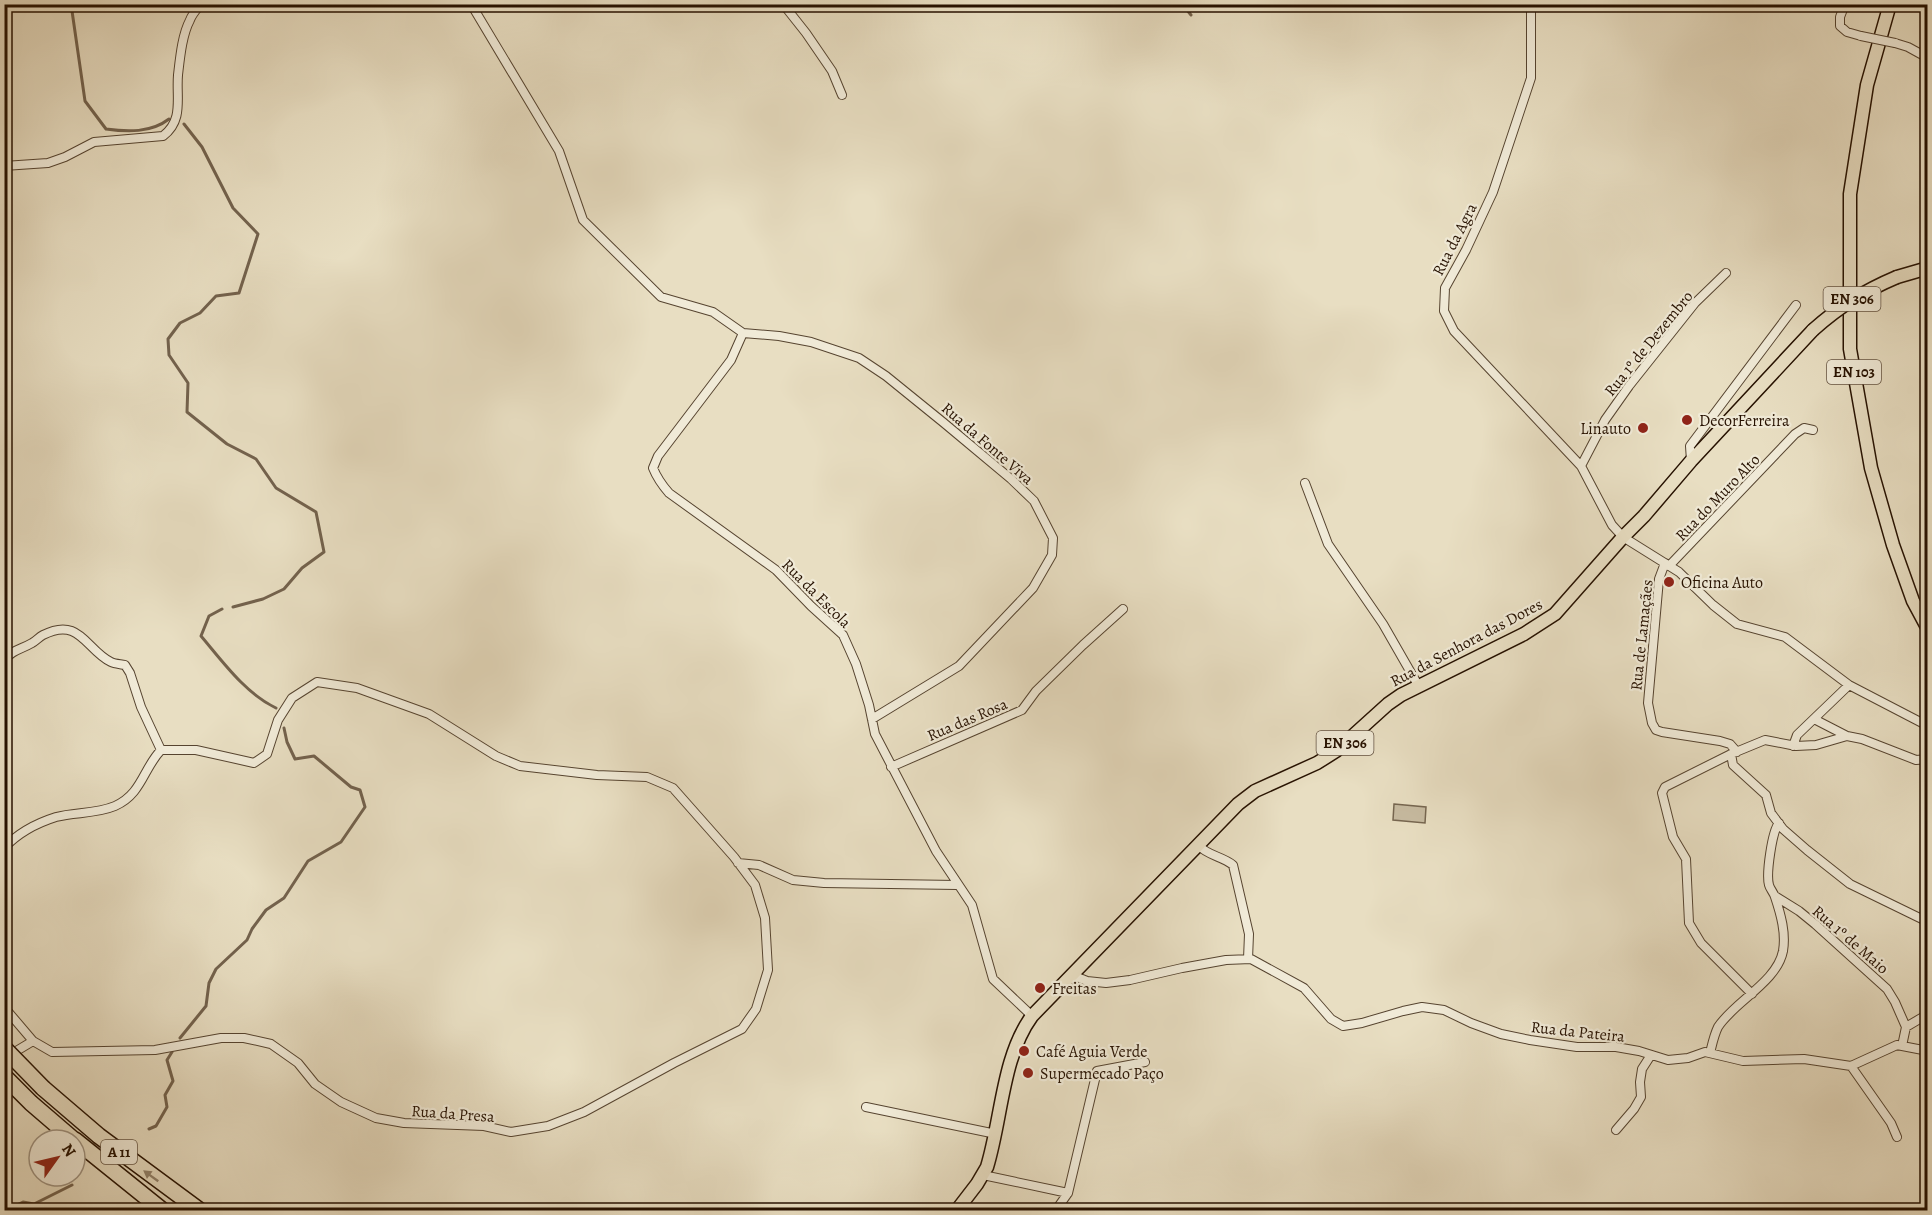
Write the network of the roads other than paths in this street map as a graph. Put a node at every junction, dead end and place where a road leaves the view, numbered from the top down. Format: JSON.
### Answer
{"nodes":[{"id":1,"x":201,"y":4,"type":"edge"},
{"id":2,"x":783,"y":4,"type":"edge"},
{"id":3,"x":1531,"y":4,"type":"edge"},
{"id":4,"x":1845,"y":4,"type":"edge"},
{"id":5,"x":1890,"y":4,"type":"edge"},
{"id":6,"x":475,"y":6,"type":"edge"},
{"id":7,"x":1928,"y":58,"type":"edge"},
{"id":8,"x":842,"y":95,"type":"dead end"},
{"id":9,"x":4,"y":166,"type":"edge"},
{"id":10,"x":1928,"y":268,"type":"edge"},
{"id":11,"x":1726,"y":273,"type":"dead end"},
{"id":12,"x":1796,"y":305,"type":"dead end"},
{"id":13,"x":743,"y":333,"type":"junction"},
{"id":14,"x":1813,"y":430,"type":"dead end"},
{"id":15,"x":1691,"y":461,"type":"junction"},
{"id":16,"x":1581,"y":466,"type":"junction"},
{"id":17,"x":1305,"y":483,"type":"dead end"},
{"id":18,"x":1623,"y":537,"type":"junction"},
{"id":19,"x":1667,"y":565,"type":"junction"},
{"id":20,"x":1123,"y":609,"type":"dead end"},
{"id":21,"x":1928,"y":629,"type":"edge"},
{"id":22,"x":4,"y":660,"type":"edge"},
{"id":23,"x":1418,"y":685,"type":"junction"},
{"id":24,"x":1849,"y":685,"type":"junction"},
{"id":25,"x":872,"y":719,"type":"junction"},
{"id":26,"x":1814,"y":719,"type":"junction"},
{"id":27,"x":1928,"y":726,"type":"edge"},
{"id":28,"x":1847,"y":736,"type":"junction"},
{"id":29,"x":1793,"y":746,"type":"junction"},
{"id":30,"x":161,"y":750,"type":"junction"},
{"id":31,"x":1734,"y":753,"type":"junction"},
{"id":32,"x":1928,"y":759,"type":"edge"},
{"id":33,"x":891,"y":767,"type":"junction"},
{"id":34,"x":1779,"y":823,"type":"junction"},
{"id":35,"x":1198,"y":845,"type":"junction"},
{"id":36,"x":4,"y":848,"type":"edge"},
{"id":37,"x":738,"y":863,"type":"junction"},
{"id":38,"x":957,"y":885,"type":"junction"},
{"id":39,"x":1775,"y":896,"type":"junction"},
{"id":40,"x":1928,"y":922,"type":"edge"},
{"id":41,"x":1248,"y":959,"type":"junction"},
{"id":42,"x":1072,"y":975,"type":"junction"},
{"id":43,"x":1752,"y":994,"type":"junction"},
{"id":44,"x":4,"y":1007,"type":"edge"},
{"id":45,"x":1928,"y":1014,"type":"edge"},
{"id":46,"x":1032,"y":1016,"type":"junction"},
{"id":47,"x":1906,"y":1027,"type":"junction"},
{"id":48,"x":33,"y":1041,"type":"junction"},
{"id":49,"x":1902,"y":1046,"type":"junction"},
{"id":50,"x":4,"y":1048,"type":"edge"},
{"id":51,"x":1928,"y":1051,"type":"edge"},
{"id":52,"x":1710,"y":1053,"type":"junction"},
{"id":53,"x":1651,"y":1055,"type":"junction"},
{"id":54,"x":4,"y":1059,"type":"edge"},
{"id":55,"x":1145,"y":1062,"type":"dead end"},
{"id":56,"x":1851,"y":1066,"type":"junction"},
{"id":57,"x":4,"y":1076,"type":"edge"},
{"id":58,"x":866,"y":1107,"type":"dead end"},
{"id":59,"x":61,"y":1128,"type":"edge"},
{"id":60,"x":1616,"y":1130,"type":"dead end"},
{"id":61,"x":996,"y":1134,"type":"junction"},
{"id":62,"x":1897,"y":1137,"type":"dead end"},
{"id":63,"x":87,"y":1150,"type":"edge"},
{"id":64,"x":983,"y":1175,"type":"junction"},
{"id":65,"x":1068,"y":1193,"type":"junction"},
{"id":66,"x":162,"y":1210,"type":"edge"},
{"id":67,"x":199,"y":1210,"type":"edge"},
{"id":68,"x":957,"y":1210,"type":"edge"},
{"id":69,"x":1056,"y":1210,"type":"edge"}],
"edges":[{"from":1,"to":9,"type":"street"},
{"from":2,"to":8,"type":"street"},
{"from":3,"to":16,"type":"street","name":"Rua da Agra"},
{"from":4,"to":7,"type":"street","bridge":true},
{"from":5,"to":21,"type":"main road","number":"EN 103"},
{"from":6,"to":13,"type":"street"},
{"from":10,"to":15,"type":"main road","name":"Rua da Senhora das Dores","number":"EN 306","bridge":true},
{"from":11,"to":16,"type":"street","name":"Rua 1º de Dezembro"},
{"from":12,"to":15,"type":"street"},
{"from":13,"to":25,"type":"street","name":"Rua da Escola"},
{"from":13,"to":25,"type":"street","name":"Rua da Fonte Viva"},
{"from":14,"to":19,"type":"street","name":"Rua do Muro Alto"},
{"from":15,"to":18,"type":"main road","name":"Rua da Senhora das Dores","number":"EN 306"},
{"from":16,"to":18,"type":"street","name":"Rua da Agra"},
{"from":17,"to":23,"type":"street"},
{"from":18,"to":19,"type":"street"},
{"from":18,"to":23,"type":"main road","name":"Rua da Senhora das Dores","number":"EN 306"},
{"from":19,"to":24,"type":"street"},
{"from":19,"to":31,"type":"street","name":"Rua de Lamaçães"},
{"from":20,"to":33,"type":"street","name":"Rua das Rosa"},
{"from":22,"to":30,"type":"street"},
{"from":23,"to":35,"type":"main road","name":"Rua da Senhora das Dores","number":"EN 306"},
{"from":24,"to":26,"type":"street"},
{"from":24,"to":27,"type":"street"},
{"from":25,"to":33,"type":"street","name":"Rua da Escola"},
{"from":26,"to":28,"type":"street"},
{"from":26,"to":29,"type":"street"},
{"from":28,"to":29,"type":"street"},
{"from":28,"to":32,"type":"street"},
{"from":29,"to":31,"type":"street"},
{"from":30,"to":36,"type":"street"},
{"from":30,"to":37,"type":"street","name":"Rua da Presa"},
{"from":31,"to":34,"type":"street"},
{"from":31,"to":43,"type":"street"},
{"from":33,"to":38,"type":"street","name":"Rua da Escola"},
{"from":34,"to":39,"type":"street"},
{"from":34,"to":40,"type":"street"},
{"from":35,"to":41,"type":"street"},
{"from":35,"to":42,"type":"main road","name":"Rua da Senhora das Dores","number":"EN 306"},
{"from":37,"to":38,"type":"street"},
{"from":37,"to":48,"type":"street","name":"Rua da Presa"},
{"from":38,"to":46,"type":"street","name":"Rua da Escola"},
{"from":39,"to":43,"type":"street"},
{"from":39,"to":47,"type":"street","name":"Rua 1º de Maio"},
{"from":41,"to":42,"type":"street"},
{"from":41,"to":53,"type":"street","name":"Rua da Pateira"},
{"from":42,"to":46,"type":"main road","name":"Rua da Senhora das Dores","number":"EN 306"},
{"from":43,"to":52,"type":"street"},
{"from":44,"to":48,"type":"street","name":"Rua da Presa"},
{"from":45,"to":47,"type":"street"},
{"from":46,"to":61,"type":"main road","name":"Rua da Senhora das Dores","number":"EN 306"},
{"from":47,"to":49,"type":"street"},
{"from":48,"to":54,"type":"street"},
{"from":49,"to":51,"type":"street"},
{"from":49,"to":56,"type":"street"},
{"from":67,"to":50,"type":"highway","number":"A 11","one_way":true,"bridge":true},
{"from":52,"to":53,"type":"street","name":"Rua da Pateira"},
{"from":52,"to":56,"type":"street","name":"Rua da Pateira"},
{"from":53,"to":60,"type":"street"},
{"from":55,"to":65,"type":"street"},
{"from":56,"to":62,"type":"street"},
{"from":57,"to":59,"type":"highway","number":"A 11"},
{"from":58,"to":61,"type":"street"},
{"from":61,"to":64,"type":"main road","name":"Rua da Senhora das Dores","number":"EN 306"},
{"from":63,"to":66,"type":"highway","number":"A 11"},
{"from":64,"to":65,"type":"street"},
{"from":64,"to":68,"type":"main road","name":"Rua da Senhora das Dores","number":"EN 306"},
{"from":65,"to":69,"type":"street"}]}
